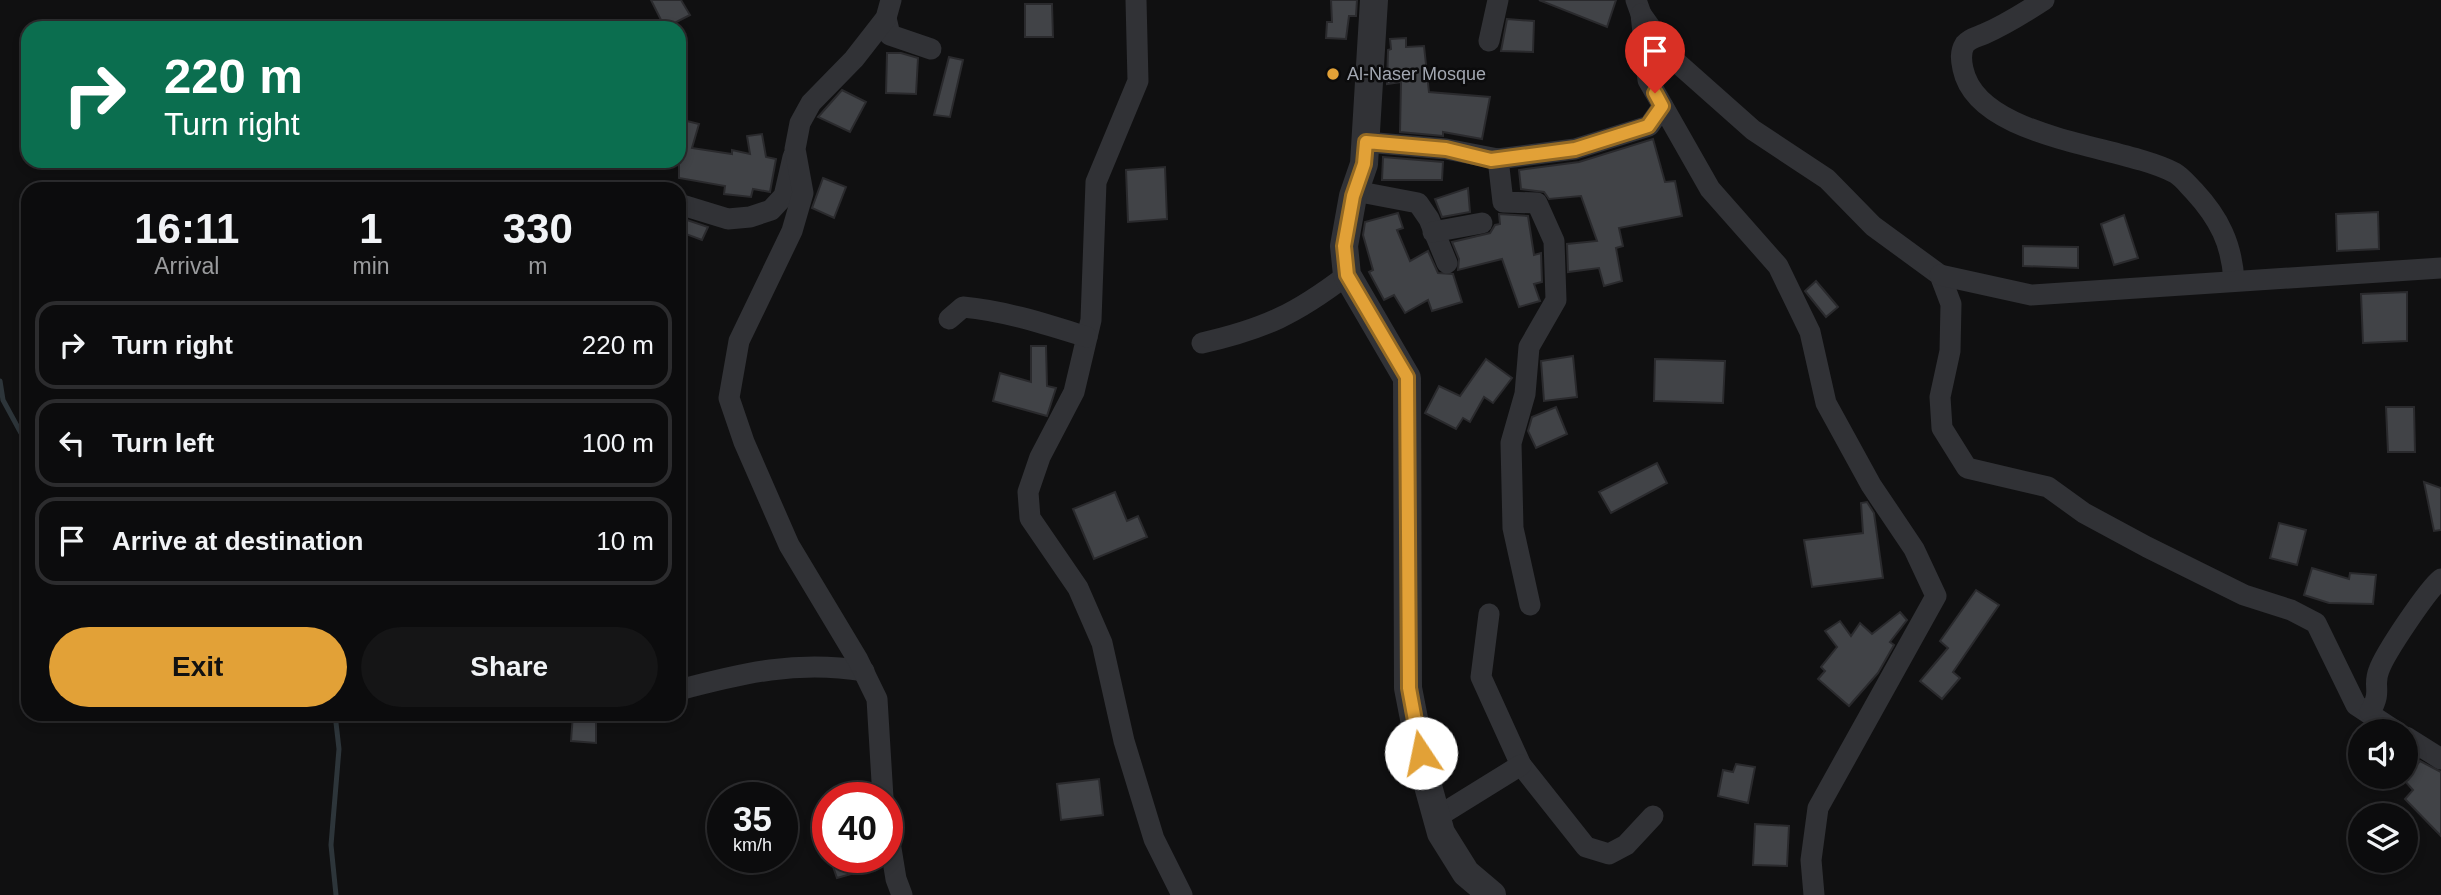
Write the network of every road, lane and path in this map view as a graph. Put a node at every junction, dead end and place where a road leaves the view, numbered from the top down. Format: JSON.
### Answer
{"nodes":[{"id":1,"x":1136,"y":0,"type":"edge"},
{"id":2,"x":1374,"y":0,"type":"edge"},
{"id":3,"x":1498,"y":0,"type":"edge"},
{"id":4,"x":2043,"y":0,"type":"edge"},
{"id":5,"x":1638,"y":7,"type":"edge"},
{"id":6,"x":888,"y":9,"type":"edge"},
{"id":7,"x":1489,"y":41,"type":"dead end"},
{"id":8,"x":931,"y":50,"type":"dead end"},
{"id":9,"x":1662,"y":106,"type":"junction"},
{"id":10,"x":1366,"y":142,"type":"junction"},
{"id":11,"x":795,"y":149,"type":"junction"},
{"id":12,"x":1498,"y":159,"type":"junction"},
{"id":13,"x":1355,"y":191,"type":"junction"},
{"id":14,"x":686,"y":206,"type":"edge"},
{"id":15,"x":1482,"y":223,"type":"dead end"},
{"id":16,"x":1433,"y":232,"type":"junction"},
{"id":17,"x":1447,"y":263,"type":"dead end"},
{"id":18,"x":2441,"y":268,"type":"edge"},
{"id":19,"x":1347,"y":275,"type":"junction"},
{"id":20,"x":1940,"y":275,"type":"junction"},
{"id":21,"x":2234,"y":281,"type":"junction"},
{"id":22,"x":949,"y":319,"type":"dead end"},
{"id":23,"x":1087,"y":337,"type":"junction"},
{"id":24,"x":1202,"y":343,"type":"dead end"},
{"id":25,"x":2441,"y":579,"type":"edge"},
{"id":26,"x":1530,"y":605,"type":"dead end"},
{"id":27,"x":1489,"y":614,"type":"dead end"},
{"id":28,"x":864,"y":671,"type":"junction"},
{"id":29,"x":686,"y":688,"type":"edge"},
{"id":30,"x":2370,"y":712,"type":"junction"},
{"id":31,"x":2379,"y":719,"type":"edge"},
{"id":32,"x":2418,"y":745,"type":"edge"},
{"id":33,"x":2441,"y":759,"type":"edge"},
{"id":34,"x":1521,"y":765,"type":"junction"},
{"id":35,"x":882,"y":782,"type":"edge"},
{"id":36,"x":1653,"y":816,"type":"dead end"},
{"id":37,"x":1437,"y":817,"type":"junction"},
{"id":38,"x":895,"y":873,"type":"edge"},
{"id":39,"x":902,"y":895,"type":"edge"},
{"id":40,"x":1182,"y":895,"type":"edge"},
{"id":41,"x":1492,"y":895,"type":"edge"},
{"id":42,"x":1814,"y":895,"type":"edge"}],
"edges":[{"from":1,"to":23,"type":"street"},
{"from":2,"to":10,"type":"street"},
{"from":3,"to":7,"type":"street"},
{"from":4,"to":21,"type":"street"},
{"from":5,"to":9,"type":"street"},
{"from":5,"to":20,"type":"street"},
{"from":6,"to":8,"type":"street"},
{"from":6,"to":11,"type":"street"},
{"from":9,"to":12,"type":"street"},
{"from":9,"to":42,"type":"street"},
{"from":10,"to":12,"type":"street"},
{"from":10,"to":13,"type":"street"},
{"from":11,"to":14,"type":"street"},
{"from":11,"to":28,"type":"street"},
{"from":12,"to":26,"type":"street"},
{"from":13,"to":16,"type":"street"},
{"from":13,"to":19,"type":"street"},
{"from":15,"to":16,"type":"street"},
{"from":16,"to":17,"type":"street"},
{"from":18,"to":21,"type":"street"},
{"from":19,"to":24,"type":"street"},
{"from":19,"to":37,"type":"street"},
{"from":20,"to":21,"type":"street"},
{"from":20,"to":30,"type":"street"},
{"from":22,"to":23,"type":"street"},
{"from":23,"to":40,"type":"street"},
{"from":25,"to":30,"type":"street"},
{"from":27,"to":34,"type":"street"},
{"from":28,"to":29,"type":"street"},
{"from":28,"to":35,"type":"street"},
{"from":30,"to":31,"type":"street"},
{"from":32,"to":33,"type":"street"},
{"from":34,"to":36,"type":"street"},
{"from":34,"to":37,"type":"street"},
{"from":37,"to":41,"type":"street"},
{"from":38,"to":39,"type":"street"}]}
